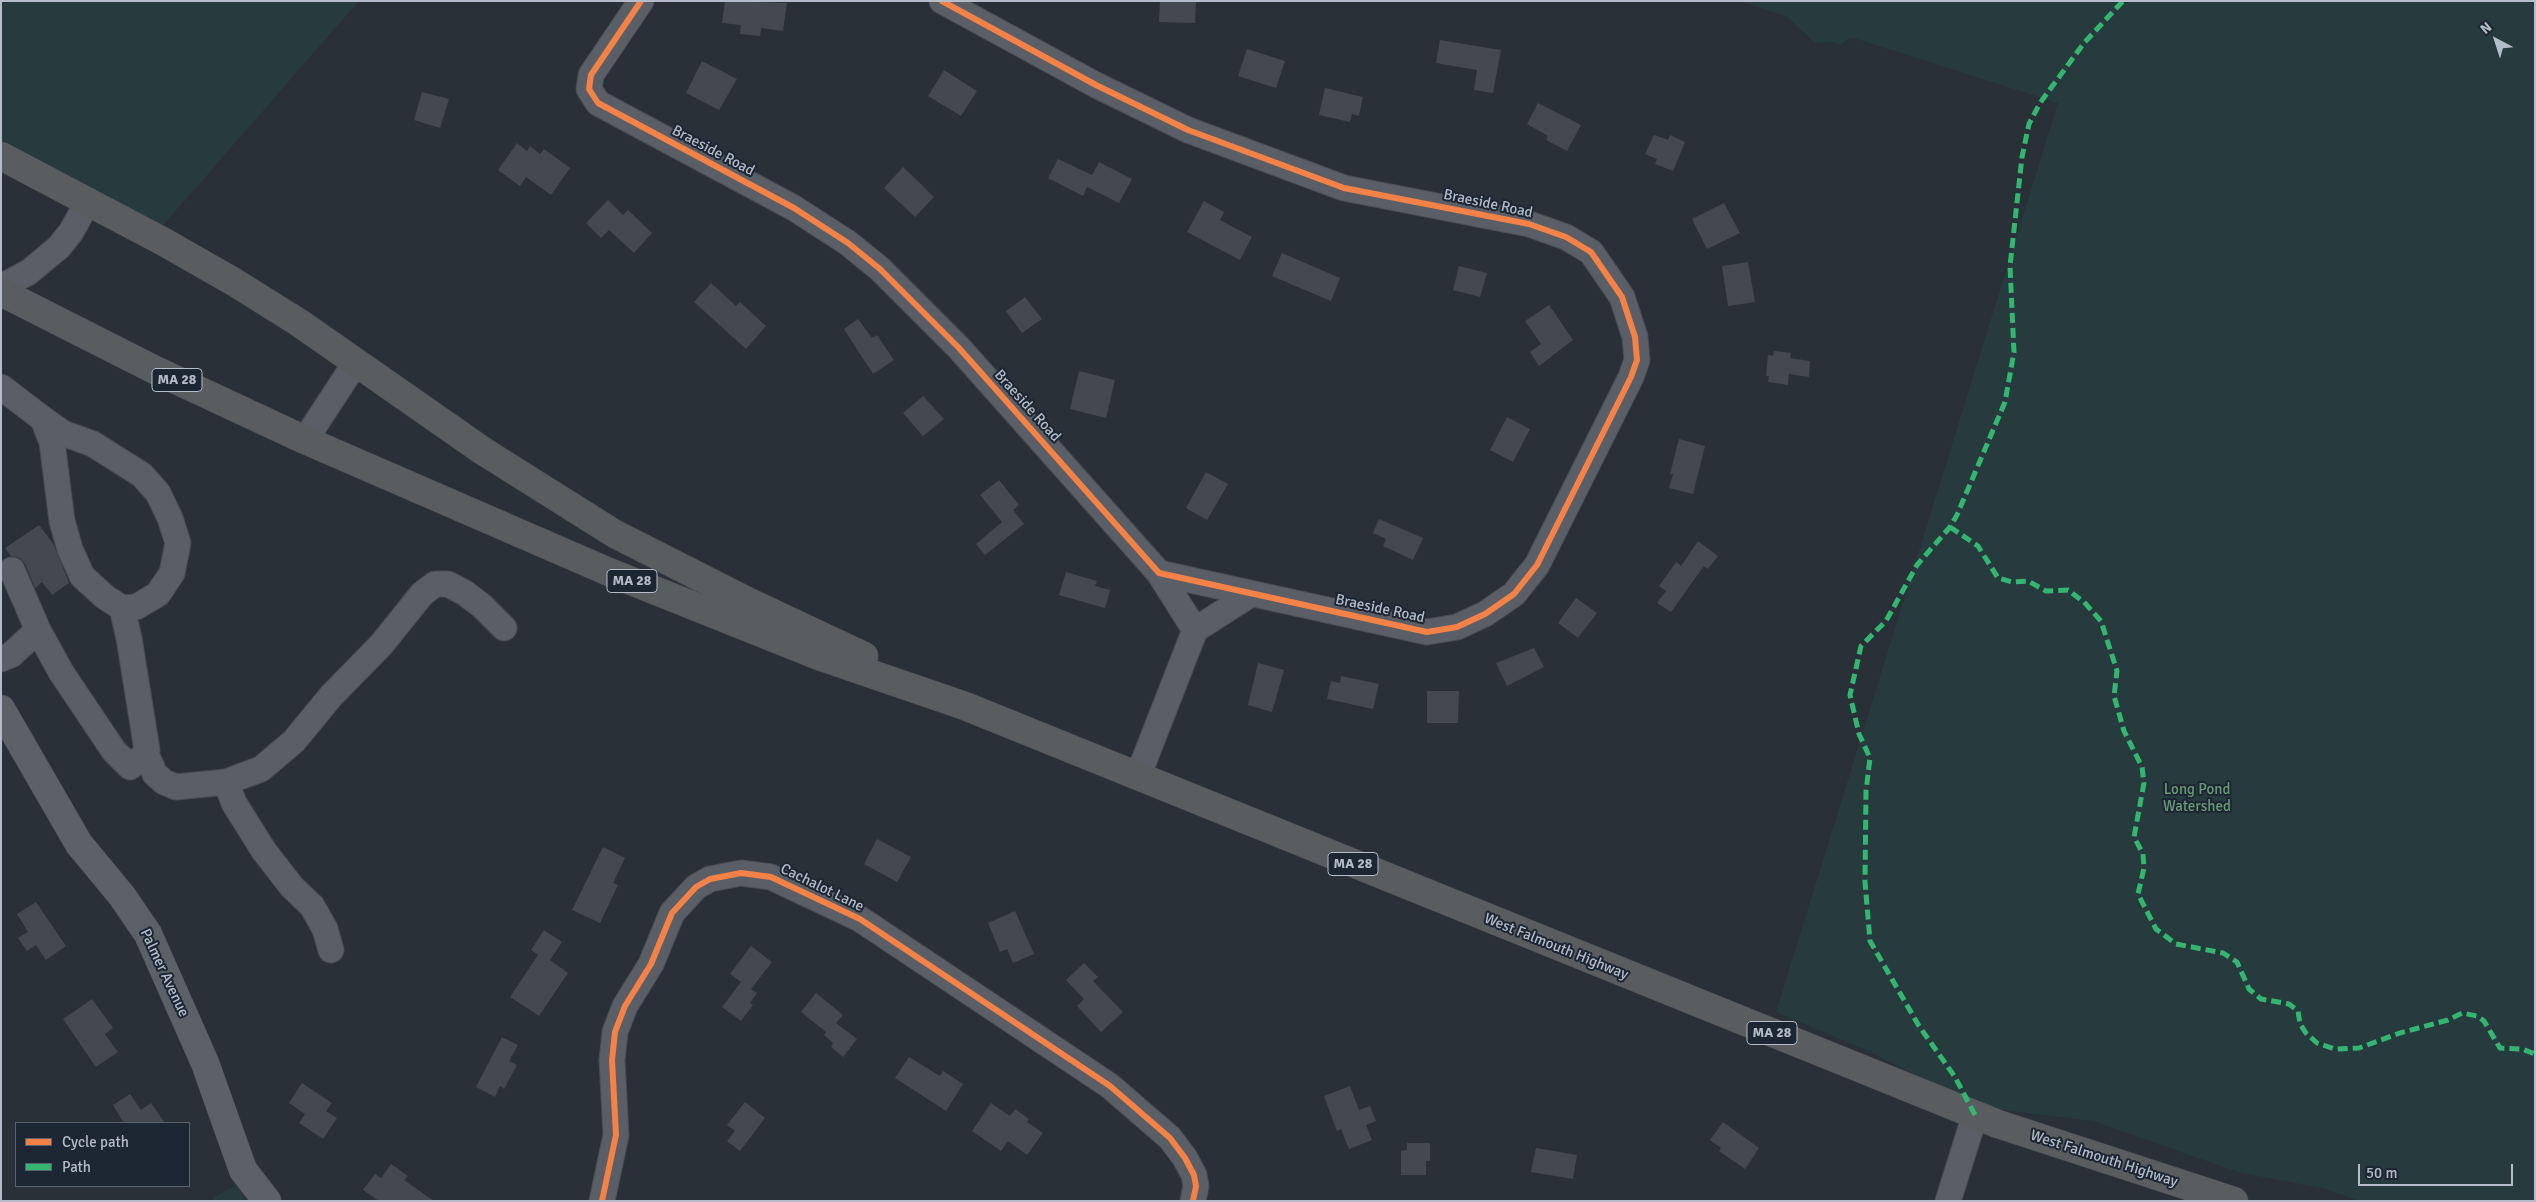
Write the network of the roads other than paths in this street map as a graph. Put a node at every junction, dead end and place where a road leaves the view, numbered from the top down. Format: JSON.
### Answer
{"nodes":[{"id":1,"x":641,"y":1,"type":"edge"},
{"id":2,"x":942,"y":1,"type":"edge"},
{"id":3,"x":1,"y":156,"type":"edge"},
{"id":4,"x":87,"y":203,"type":"junction"},
{"id":5,"x":1,"y":287,"type":"edge"},
{"id":6,"x":1,"y":292,"type":"edge"},
{"id":7,"x":356,"y":362,"type":"junction"},
{"id":8,"x":1,"y":387,"type":"edge"},
{"id":9,"x":42,"y":420,"type":"junction"},
{"id":10,"x":305,"y":440,"type":"junction"},
{"id":11,"x":12,"y":570,"type":"dead end"},
{"id":12,"x":1159,"y":573,"type":"junction"},
{"id":13,"x":1251,"y":594,"type":"junction"},
{"id":14,"x":122,"y":608,"type":"junction"},
{"id":15,"x":504,"y":628,"type":"dead end"},
{"id":16,"x":38,"y":630,"type":"junction"},
{"id":17,"x":1195,"y":630,"type":"junction"},
{"id":18,"x":1,"y":659,"type":"edge"},
{"id":19,"x":965,"y":706,"type":"junction"},
{"id":20,"x":1,"y":709,"type":"edge"},
{"id":21,"x":146,"y":754,"type":"junction"},
{"id":22,"x":1138,"y":776,"type":"junction"},
{"id":23,"x":226,"y":782,"type":"junction"},
{"id":24,"x":331,"y":950,"type":"dead end"},
{"id":25,"x":1975,"y":1115,"type":"junction"},
{"id":26,"x":267,"y":1201,"type":"edge"},
{"id":27,"x":602,"y":1201,"type":"edge"},
{"id":28,"x":1193,"y":1201,"type":"edge"},
{"id":29,"x":1948,"y":1201,"type":"edge"},
{"id":30,"x":2234,"y":1201,"type":"edge"}],
"edges":[{"from":1,"to":12,"type":"street","name":"Braeside Road"},
{"from":2,"to":13,"type":"street","name":"Braeside Road"},
{"from":3,"to":4,"type":"highway","number":"MA 28"},
{"from":4,"to":5,"type":"street"},
{"from":4,"to":7,"type":"highway","number":"MA 28"},
{"from":6,"to":10,"type":"highway","number":"MA 28"},
{"from":7,"to":10,"type":"street"},
{"from":7,"to":19,"type":"highway","number":"MA 28"},
{"from":8,"to":9,"type":"street"},
{"from":9,"to":14,"type":"street"},
{"from":9,"to":14,"type":"street"},
{"from":10,"to":19,"type":"highway","number":"MA 28"},
{"from":11,"to":16,"type":"street"},
{"from":12,"to":13,"type":"street","name":"Braeside Road"},
{"from":12,"to":17,"type":"street","name":"Braeside Road"},
{"from":13,"to":17,"type":"street"},
{"from":14,"to":21,"type":"street"},
{"from":15,"to":23,"type":"street"},
{"from":16,"to":18,"type":"street"},
{"from":16,"to":21,"type":"street"},
{"from":17,"to":22,"type":"street"},
{"from":19,"to":22,"type":"highway","number":"MA 28"},
{"from":20,"to":26,"type":"main road","name":"Palmer Avenue"},
{"from":21,"to":23,"type":"street"},
{"from":22,"to":25,"type":"highway","name":"West Falmouth Highway","number":"MA 28"},
{"from":23,"to":24,"type":"street"},
{"from":25,"to":29,"type":"street"},
{"from":25,"to":30,"type":"highway","name":"West Falmouth Highway","number":"MA 28"},
{"from":27,"to":28,"type":"street","name":"Cachalot Lane"}]}
